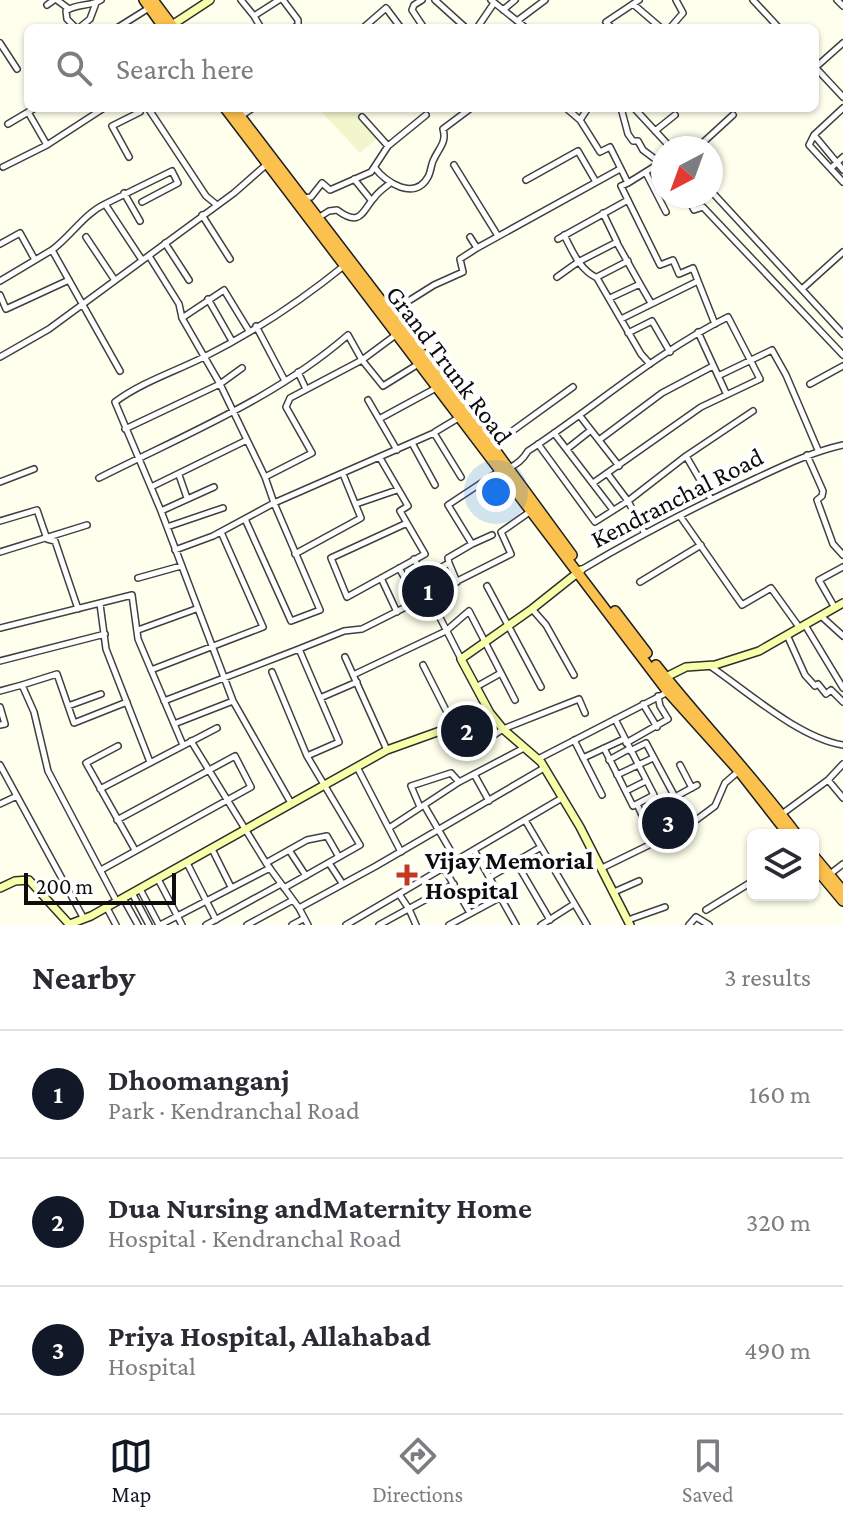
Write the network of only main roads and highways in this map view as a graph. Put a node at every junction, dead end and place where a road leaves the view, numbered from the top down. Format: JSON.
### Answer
{"nodes":[{"id":1,"x":149,"y":3,"type":"edge"},
{"id":2,"x":166,"y":24,"type":"edge"},
{"id":3,"x":228,"y":112,"type":"edge"},
{"id":4,"x":237,"y":112,"type":"edge"},
{"id":5,"x":315,"y":220,"type":"junction"},
{"id":6,"x":505,"y":469,"type":"junction"},
{"id":7,"x":580,"y":572,"type":"junction"},
{"id":8,"x":742,"y":768,"type":"junction"},
{"id":9,"x":785,"y":829,"type":"edge"},
{"id":10,"x":793,"y":829,"type":"edge"},
{"id":11,"x":819,"y":862,"type":"edge"},
{"id":12,"x":819,"y":872,"type":"edge"},
{"id":13,"x":843,"y":891,"type":"edge"},
{"id":14,"x":843,"y":901,"type":"edge"}],
"edges":[{"from":1,"to":2,"type":"highway"},
{"from":3,"to":5,"type":"highway","name":"Grand Trunk Road"},
{"from":4,"to":5,"type":"highway","name":"Grand Trunk Road"},
{"from":5,"to":6,"type":"highway","name":"Grand Trunk Road"},
{"from":5,"to":6,"type":"highway","name":"Grand Trunk Road"},
{"from":6,"to":7,"type":"highway","name":"Grand Trunk Road"},
{"from":6,"to":7,"type":"highway","name":"Grand Trunk Road"},
{"from":7,"to":8,"type":"highway","name":"Grand Trunk Road"},
{"from":7,"to":8,"type":"highway","name":"Grand Trunk Road"},
{"from":8,"to":9,"type":"highway","name":"Grand Trunk Road"},
{"from":8,"to":10,"type":"highway","name":"Grand Trunk Road"},
{"from":11,"to":13,"type":"highway"},
{"from":12,"to":14,"type":"highway"}]}
